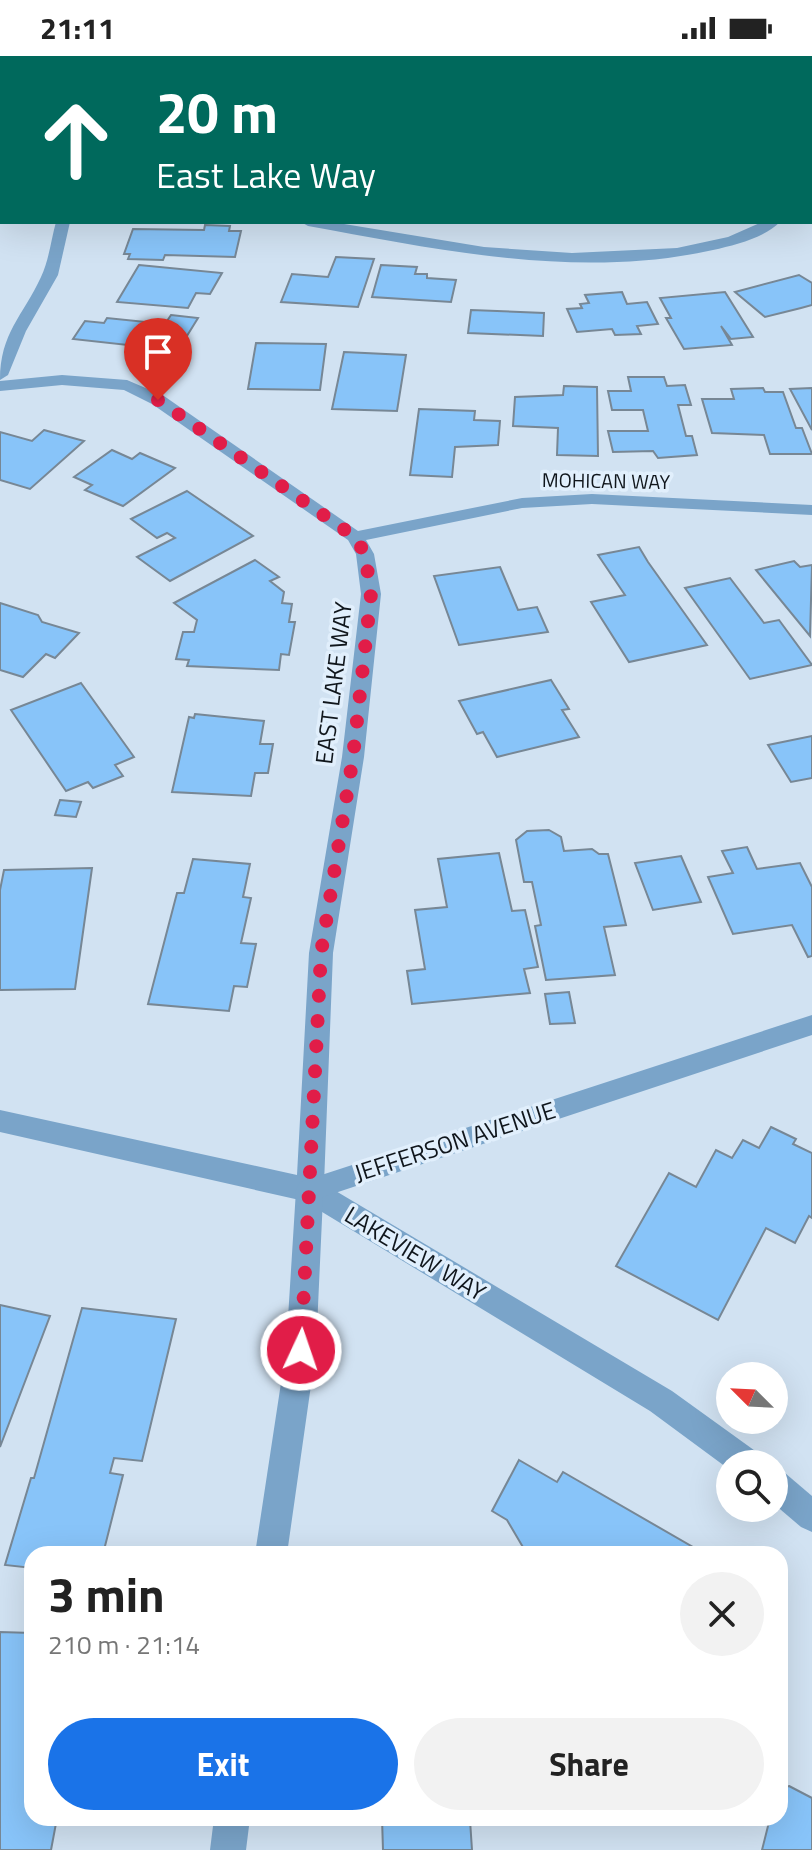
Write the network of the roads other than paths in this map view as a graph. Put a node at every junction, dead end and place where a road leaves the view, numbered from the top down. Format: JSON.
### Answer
{"nodes":[{"id":1,"x":63,"y":224,"type":"edge"},
{"id":2,"x":319,"y":224,"type":"edge"},
{"id":3,"x":769,"y":224,"type":"edge"},
{"id":4,"x":0,"y":375,"type":"edge"},
{"id":5,"x":0,"y":386,"type":"edge"},
{"id":6,"x":812,"y":510,"type":"edge"},
{"id":7,"x":355,"y":537,"type":"junction"},
{"id":8,"x":812,"y":1025,"type":"edge"},
{"id":9,"x":0,"y":1121,"type":"edge"},
{"id":10,"x":310,"y":1190,"type":"junction"},
{"id":11,"x":728,"y":1450,"type":"edge"},
{"id":12,"x":788,"y":1496,"type":"edge"},
{"id":13,"x":812,"y":1516,"type":"edge"},
{"id":14,"x":272,"y":1546,"type":"edge"},
{"id":15,"x":231,"y":1826,"type":"edge"},
{"id":16,"x":228,"y":1850,"type":"edge"}],
"edges":[{"from":1,"to":4,"type":"street"},
{"from":2,"to":3,"type":"street"},
{"from":5,"to":7,"type":"street"},
{"from":6,"to":7,"type":"street","name":"MOHICAN WAY"},
{"from":7,"to":10,"type":"street","name":"EAST LAKE WAY"},
{"from":8,"to":10,"type":"street","name":"JEFFERSON AVENUE"},
{"from":9,"to":10,"type":"street","name":"LAKEVIEW WAY"},
{"from":10,"to":11,"type":"street","name":"LAKEVIEW WAY"},
{"from":10,"to":14,"type":"street"},
{"from":12,"to":13,"type":"street"},
{"from":15,"to":16,"type":"street"}]}
